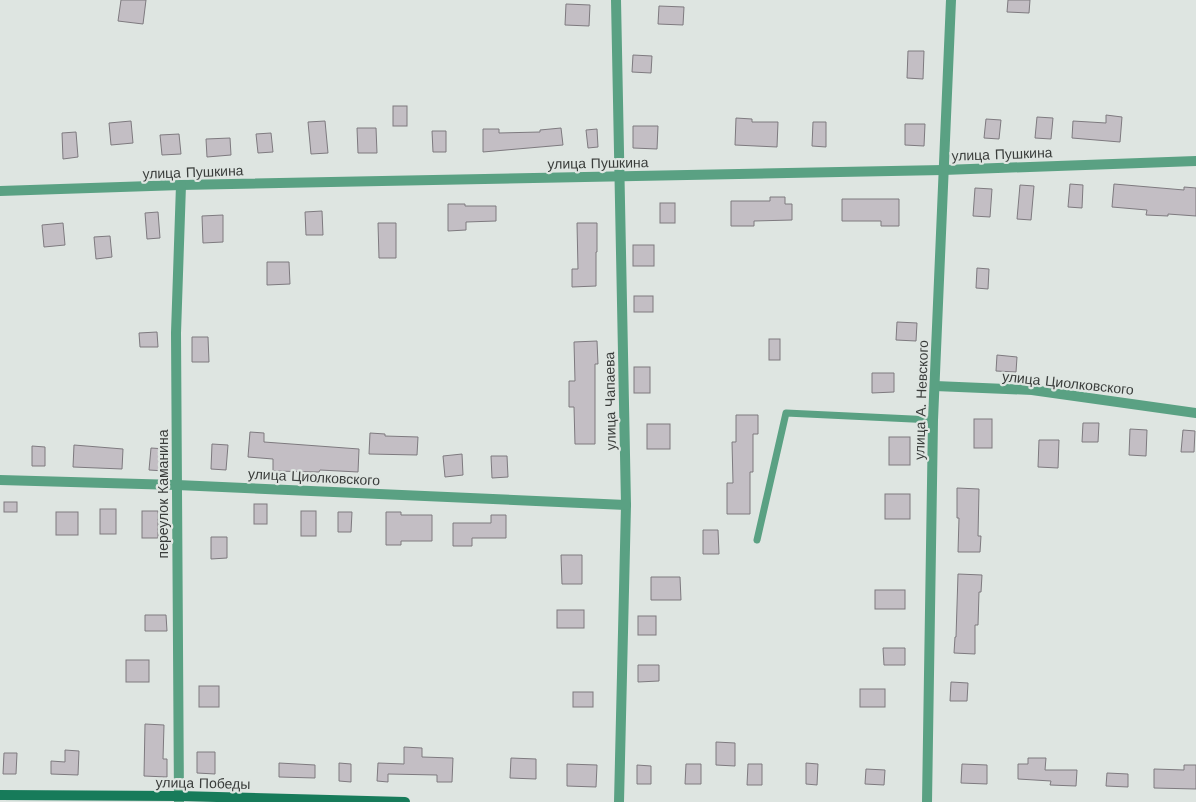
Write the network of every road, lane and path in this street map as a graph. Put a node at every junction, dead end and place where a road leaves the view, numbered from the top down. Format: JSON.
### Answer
{"nodes":[{"id":1,"x":616,"y":0,"type":"edge"},
{"id":2,"x":951,"y":0,"type":"edge"},
{"id":3,"x":1196,"y":161,"type":"edge"},
{"id":4,"x":943,"y":170,"type":"junction"},
{"id":5,"x":619,"y":176,"type":"junction"},
{"id":6,"x":181,"y":185,"type":"junction"},
{"id":7,"x":0,"y":191,"type":"edge"},
{"id":8,"x":936,"y":386,"type":"junction"},
{"id":9,"x":1196,"y":413,"type":"edge"},
{"id":10,"x":934,"y":420,"type":"junction"},
{"id":11,"x":0,"y":480,"type":"edge"},
{"id":12,"x":177,"y":484,"type":"junction"},
{"id":13,"x":626,"y":505,"type":"junction"},
{"id":14,"x":757,"y":540,"type":"dead end"},
{"id":15,"x":0,"y":795,"type":"edge"},
{"id":16,"x":179,"y":799,"type":"edge"},
{"id":17,"x":405,"y":802,"type":"edge"},
{"id":18,"x":619,"y":802,"type":"edge"},
{"id":19,"x":927,"y":802,"type":"edge"}],
"edges":[{"from":1,"to":5,"type":"street","name":"улица Чапаева"},
{"from":2,"to":4,"type":"street","name":"улица А. Невского"},
{"from":3,"to":4,"type":"street","name":"улица Пушкина"},
{"from":4,"to":5,"type":"street","name":"улица Пушкина"},
{"from":4,"to":8,"type":"street","name":"улица А. Невского"},
{"from":5,"to":6,"type":"street","name":"улица Пушкина"},
{"from":5,"to":13,"type":"street","name":"улица Чапаева"},
{"from":6,"to":7,"type":"street","name":"улица Пушкина"},
{"from":6,"to":12,"type":"street","name":"переулок Каманина"},
{"from":8,"to":9,"type":"street","name":"улица Циолковского"},
{"from":8,"to":10,"type":"street","name":"улица А. Невского"},
{"from":10,"to":14,"type":"lane"},
{"from":10,"to":19,"type":"street","name":"улица А. Невского"},
{"from":11,"to":12,"type":"street","name":"улица Циолковского"},
{"from":12,"to":13,"type":"street","name":"улица Циолковского"},
{"from":12,"to":16,"type":"street","name":"переулок Каманина"},
{"from":13,"to":18,"type":"street","name":"улица Чапаева"},
{"from":15,"to":16,"type":"street","name":"улица Победы"},
{"from":16,"to":17,"type":"street","name":"улица Победы"}]}
